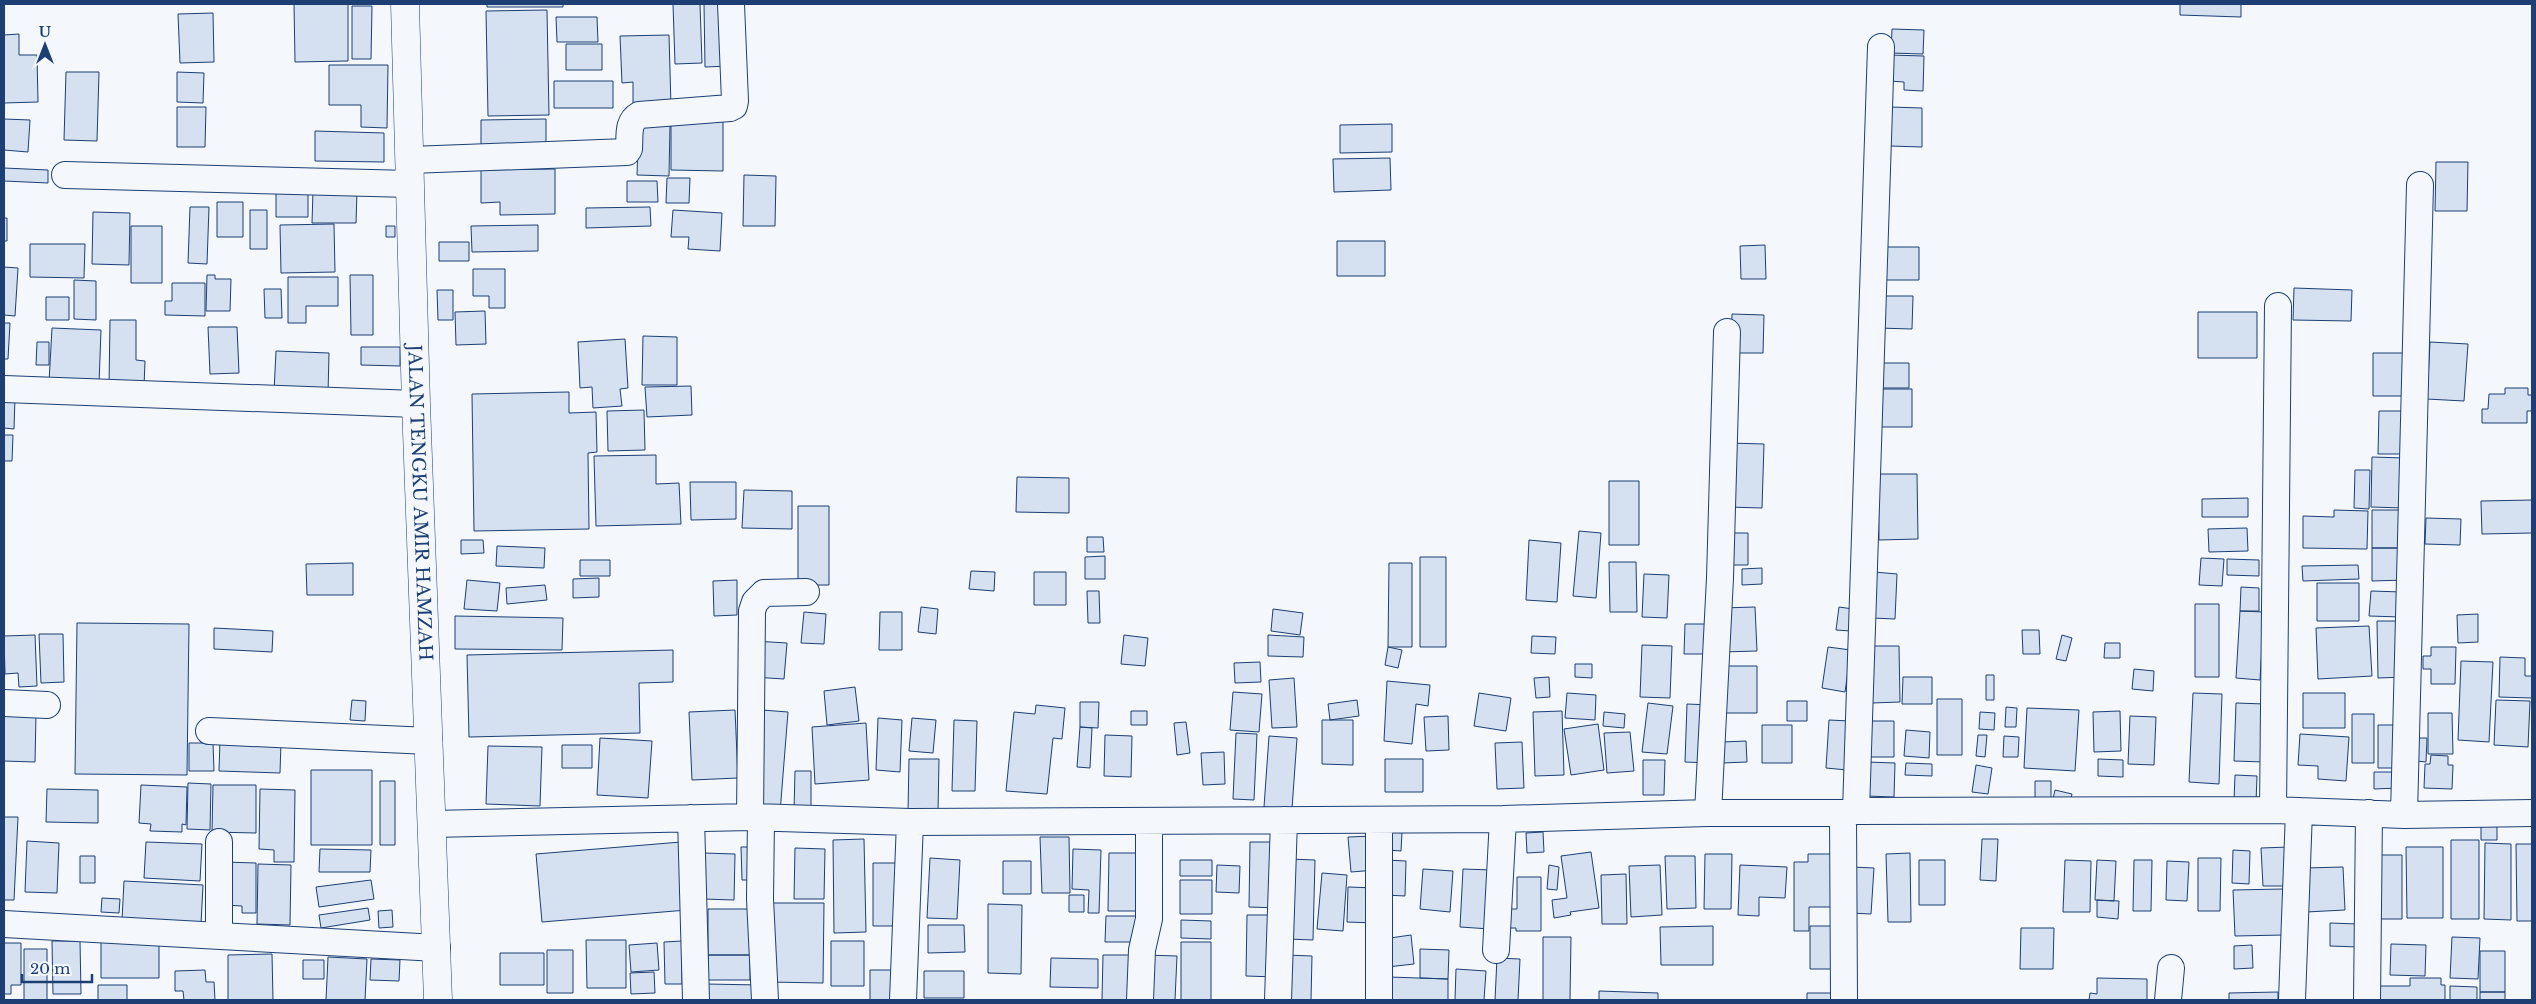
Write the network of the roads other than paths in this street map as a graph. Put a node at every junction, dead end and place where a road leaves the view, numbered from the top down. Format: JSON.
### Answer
{"nodes":[{"id":1,"x":405,"y":4,"type":"edge"},
{"id":2,"x":731,"y":4,"type":"edge"},
{"id":3,"x":1881,"y":47,"type":"dead end"},
{"id":4,"x":410,"y":172,"type":"junction"},
{"id":5,"x":65,"y":175,"type":"dead end"},
{"id":6,"x":2420,"y":184,"type":"dead end"},
{"id":7,"x":2278,"y":306,"type":"dead end"},
{"id":8,"x":1727,"y":332,"type":"dead end"},
{"id":9,"x":4,"y":389,"type":"edge"},
{"id":10,"x":416,"y":404,"type":"junction"},
{"id":11,"x":806,"y":592,"type":"dead end"},
{"id":12,"x":4,"y":703,"type":"edge"},
{"id":13,"x":47,"y":705,"type":"dead end"},
{"id":14,"x":209,"y":731,"type":"dead end"},
{"id":15,"x":429,"y":741,"type":"junction"},
{"id":16,"x":2286,"y":811,"type":"junction"},
{"id":17,"x":1850,"y":812,"type":"junction"},
{"id":18,"x":1708,"y":813,"type":"junction"},
{"id":19,"x":2369,"y":813,"type":"junction"},
{"id":20,"x":2532,"y":814,"type":"edge"},
{"id":21,"x":2404,"y":815,"type":"junction"},
{"id":22,"x":691,"y":818,"type":"junction"},
{"id":23,"x":756,"y":818,"type":"junction"},
{"id":24,"x":1502,"y":819,"type":"junction"},
{"id":25,"x":1284,"y":820,"type":"junction"},
{"id":26,"x":1379,"y":820,"type":"junction"},
{"id":27,"x":1149,"y":821,"type":"junction"},
{"id":28,"x":910,"y":822,"type":"junction"},
{"id":29,"x":432,"y":824,"type":"junction"},
{"id":30,"x":219,"y":842,"type":"dead end"},
{"id":31,"x":4,"y":924,"type":"edge"},
{"id":32,"x":219,"y":936,"type":"junction"},
{"id":33,"x":436,"y":948,"type":"junction"},
{"id":34,"x":1496,"y":950,"type":"dead end"},
{"id":35,"x":2171,"y":968,"type":"dead end"},
{"id":36,"x":438,"y":1000,"type":"edge"},
{"id":37,"x":696,"y":1000,"type":"edge"},
{"id":38,"x":765,"y":1000,"type":"edge"},
{"id":39,"x":903,"y":1000,"type":"edge"},
{"id":40,"x":1140,"y":1000,"type":"edge"},
{"id":41,"x":1278,"y":1000,"type":"edge"},
{"id":42,"x":1379,"y":1000,"type":"edge"},
{"id":43,"x":1844,"y":1000,"type":"edge"},
{"id":44,"x":2168,"y":1000,"type":"edge"},
{"id":45,"x":2292,"y":1000,"type":"edge"},
{"id":46,"x":2367,"y":1000,"type":"edge"}],
"edges":[{"from":1,"to":4,"type":"highway","name":"JALAN TENGKU AMIR HAMZAH"},
{"from":2,"to":4,"type":"street"},
{"from":3,"to":17,"type":"street"},
{"from":4,"to":5,"type":"street"},
{"from":4,"to":10,"type":"highway","name":"JALAN TENGKU AMIR HAMZAH"},
{"from":6,"to":21,"type":"street"},
{"from":7,"to":16,"type":"street"},
{"from":8,"to":18,"type":"street"},
{"from":9,"to":10,"type":"street"},
{"from":10,"to":15,"type":"highway","name":"JALAN TENGKU AMIR HAMZAH"},
{"from":11,"to":23,"type":"street"},
{"from":12,"to":13,"type":"street"},
{"from":14,"to":15,"type":"street"},
{"from":15,"to":29,"type":"highway","name":"JALAN TENGKU AMIR HAMZAH"},
{"from":16,"to":17,"type":"street"},
{"from":16,"to":19,"type":"street"},
{"from":16,"to":45,"type":"street"},
{"from":17,"to":18,"type":"street"},
{"from":17,"to":43,"type":"street"},
{"from":18,"to":24,"type":"street"},
{"from":19,"to":21,"type":"street"},
{"from":19,"to":46,"type":"street"},
{"from":20,"to":21,"type":"street"},
{"from":22,"to":23,"type":"street"},
{"from":22,"to":29,"type":"street"},
{"from":22,"to":37,"type":"street"},
{"from":23,"to":28,"type":"street"},
{"from":23,"to":38,"type":"street"},
{"from":24,"to":26,"type":"street"},
{"from":24,"to":34,"type":"street"},
{"from":25,"to":26,"type":"street"},
{"from":25,"to":27,"type":"street"},
{"from":25,"to":41,"type":"street"},
{"from":26,"to":42,"type":"street"},
{"from":27,"to":28,"type":"street"},
{"from":27,"to":40,"type":"street"},
{"from":28,"to":39,"type":"street"},
{"from":29,"to":33,"type":"highway","name":"JALAN TENGKU AMIR HAMZAH"},
{"from":30,"to":32,"type":"street"},
{"from":31,"to":32,"type":"street"},
{"from":32,"to":33,"type":"street"},
{"from":33,"to":36,"type":"highway","name":"JALAN TENGKU AMIR HAMZAH"},
{"from":35,"to":44,"type":"street"}]}
